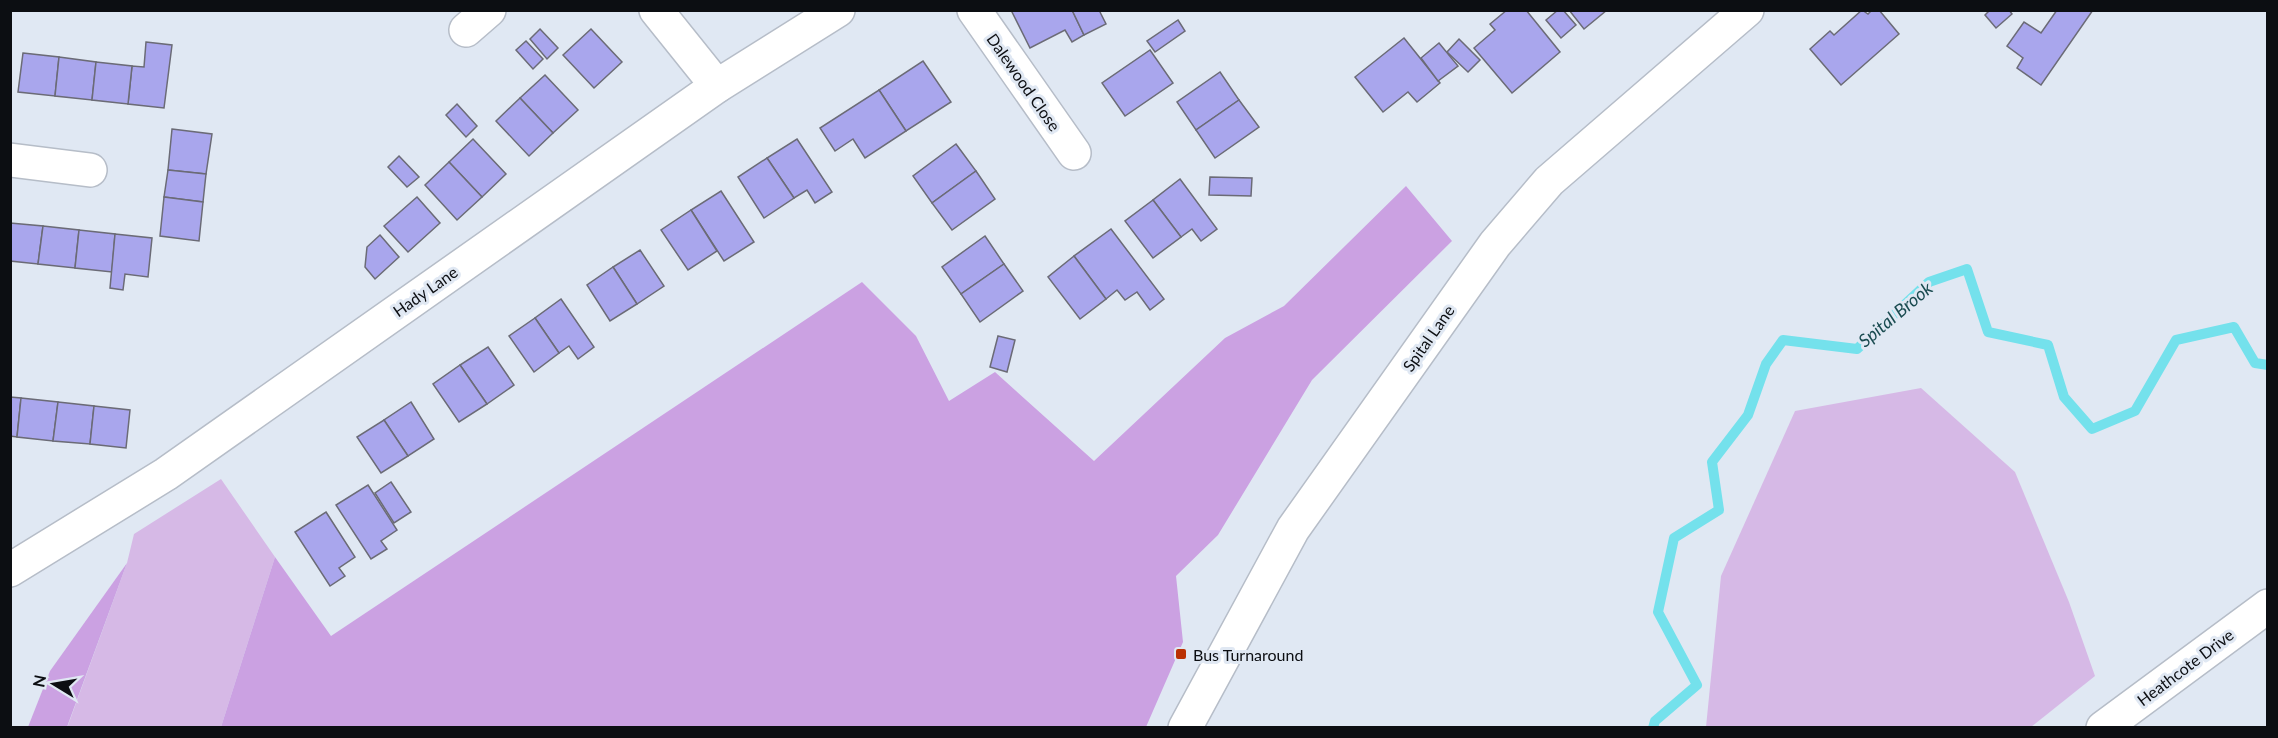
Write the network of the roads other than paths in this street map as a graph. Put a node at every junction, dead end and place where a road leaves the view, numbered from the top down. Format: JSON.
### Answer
{"nodes":[{"id":1,"x":656,"y":10,"type":"edge"},
{"id":2,"x":838,"y":10,"type":"edge"},
{"id":3,"x":974,"y":10,"type":"edge"},
{"id":4,"x":1747,"y":10,"type":"edge"},
{"id":5,"x":717,"y":86,"type":"junction"},
{"id":6,"x":1074,"y":153,"type":"dead end"},
{"id":7,"x":10,"y":160,"type":"edge"},
{"id":8,"x":90,"y":170,"type":"dead end"},
{"id":9,"x":10,"y":570,"type":"edge"},
{"id":10,"x":2268,"y":606,"type":"edge"},
{"id":11,"x":1185,"y":728,"type":"edge"},
{"id":12,"x":2103,"y":728,"type":"edge"}],
"edges":[{"from":1,"to":5,"type":"street"},
{"from":2,"to":5,"type":"street","name":"Hady Lane"},
{"from":3,"to":6,"type":"street","name":"Dalewood Close"},
{"from":4,"to":11,"type":"street","name":"Spital Lane"},
{"from":5,"to":9,"type":"street","name":"Hady Lane"},
{"from":7,"to":8,"type":"street"},
{"from":10,"to":12,"type":"street","name":"Heathcote Drive"}]}
